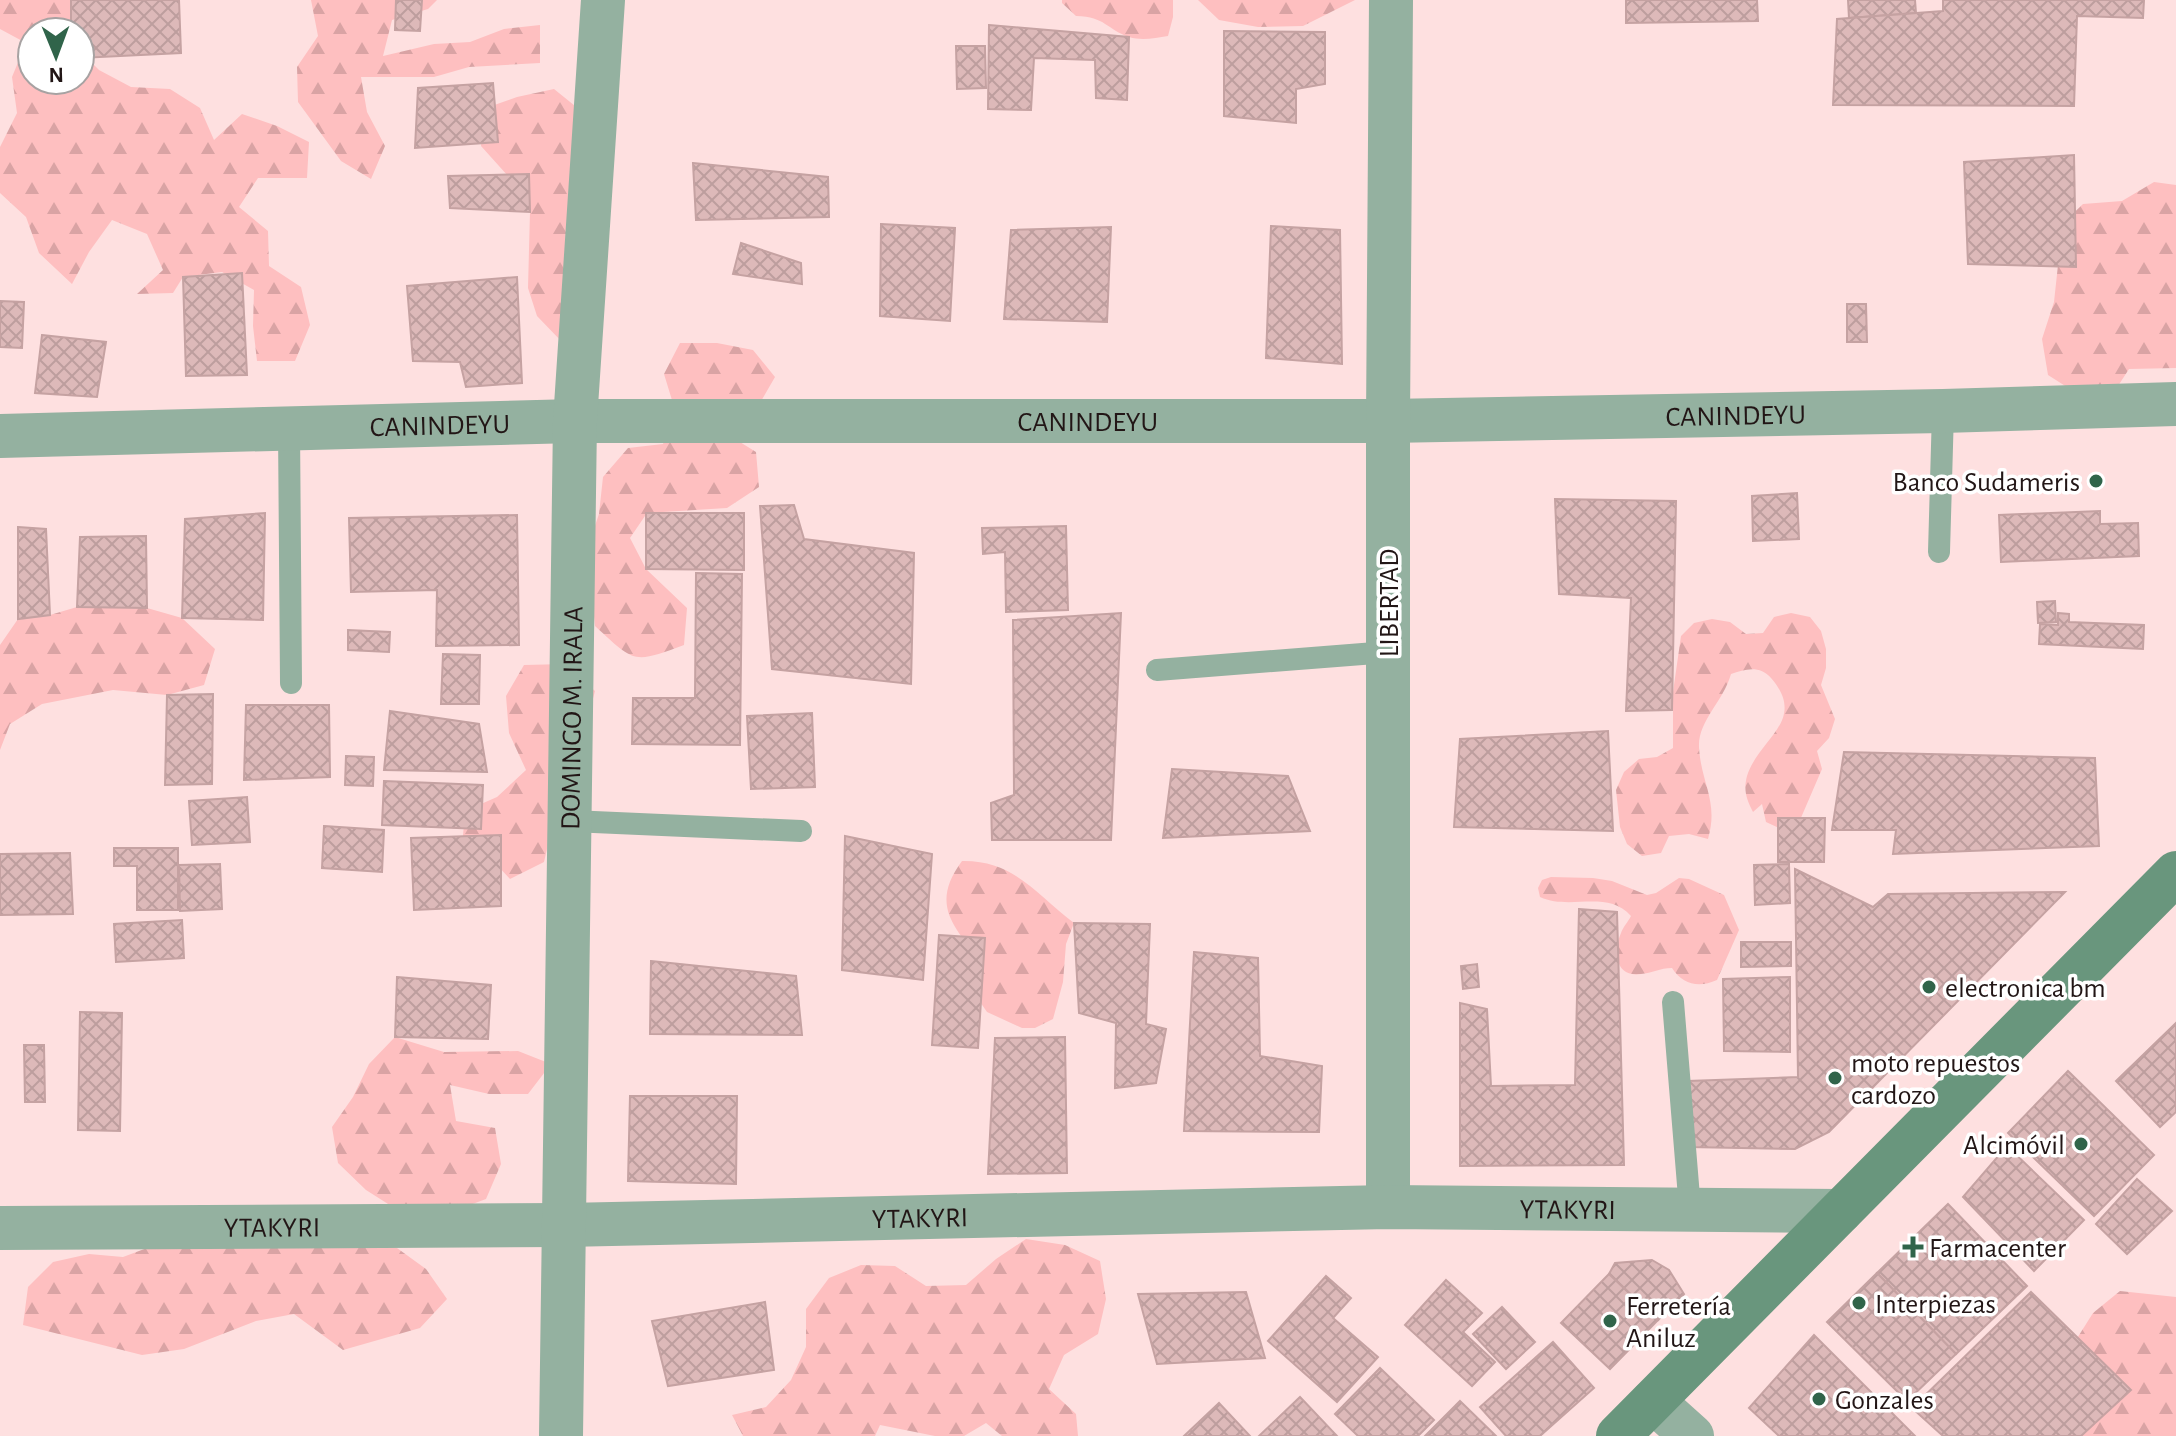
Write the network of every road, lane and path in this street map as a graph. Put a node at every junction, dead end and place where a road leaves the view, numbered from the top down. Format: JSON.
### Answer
{"nodes":[{"id":1,"x":603,"y":0,"type":"edge"},
{"id":2,"x":1391,"y":0,"type":"edge"},
{"id":3,"x":2176,"y":404,"type":"edge"},
{"id":4,"x":1943,"y":411,"type":"junction"},
{"id":5,"x":575,"y":421,"type":"junction"},
{"id":6,"x":1388,"y":421,"type":"junction"},
{"id":7,"x":289,"y":428,"type":"junction"},
{"id":8,"x":0,"y":436,"type":"edge"},
{"id":9,"x":1939,"y":552,"type":"dead end"},
{"id":10,"x":1388,"y":652,"type":"junction"},
{"id":11,"x":1157,"y":670,"type":"dead end"},
{"id":12,"x":291,"y":683,"type":"dead end"},
{"id":13,"x":571,"y":821,"type":"junction"},
{"id":14,"x":801,"y":831,"type":"dead end"},
{"id":15,"x":2176,"y":873,"type":"edge"},
{"id":16,"x":1673,"y":1002,"type":"dead end"},
{"id":17,"x":1388,"y":1207,"type":"junction"},
{"id":18,"x":1690,"y":1209,"type":"junction"},
{"id":19,"x":1841,"y":1211,"type":"junction"},
{"id":20,"x":565,"y":1225,"type":"junction"},
{"id":21,"x":0,"y":1228,"type":"edge"},
{"id":22,"x":1653,"y":1401,"type":"junction"},
{"id":23,"x":561,"y":1436,"type":"edge"},
{"id":24,"x":1618,"y":1436,"type":"edge"},
{"id":25,"x":1692,"y":1436,"type":"edge"}],
"edges":[{"from":1,"to":5,"type":"street","name":"DOMINGO M. IRALA"},
{"from":2,"to":6,"type":"street","name":"LIBERTAD"},
{"from":3,"to":4,"type":"street","name":"CANINDEYU"},
{"from":4,"to":6,"type":"street","name":"CANINDEYU"},
{"from":4,"to":9,"type":"lane"},
{"from":5,"to":6,"type":"street","name":"CANINDEYU"},
{"from":5,"to":7,"type":"street","name":"CANINDEYU"},
{"from":5,"to":13,"type":"street","name":"DOMINGO M. IRALA"},
{"from":6,"to":10,"type":"street","name":"LIBERTAD"},
{"from":7,"to":8,"type":"street","name":"CANINDEYU"},
{"from":7,"to":12,"type":"lane"},
{"from":10,"to":11,"type":"lane"},
{"from":10,"to":17,"type":"street","name":"LIBERTAD"},
{"from":13,"to":14,"type":"lane"},
{"from":13,"to":20,"type":"street","name":"DOMINGO M. IRALA"},
{"from":15,"to":19,"type":"street"},
{"from":16,"to":18,"type":"lane"},
{"from":17,"to":18,"type":"street","name":"YTAKYRI"},
{"from":17,"to":20,"type":"street","name":"YTAKYRI"},
{"from":18,"to":19,"type":"street","name":"YTAKYRI"},
{"from":19,"to":22,"type":"street"},
{"from":20,"to":21,"type":"street","name":"YTAKYRI"},
{"from":20,"to":23,"type":"street","name":"DOMINGO M. IRALA"},
{"from":22,"to":24,"type":"street"},
{"from":22,"to":25,"type":"street"}]}
